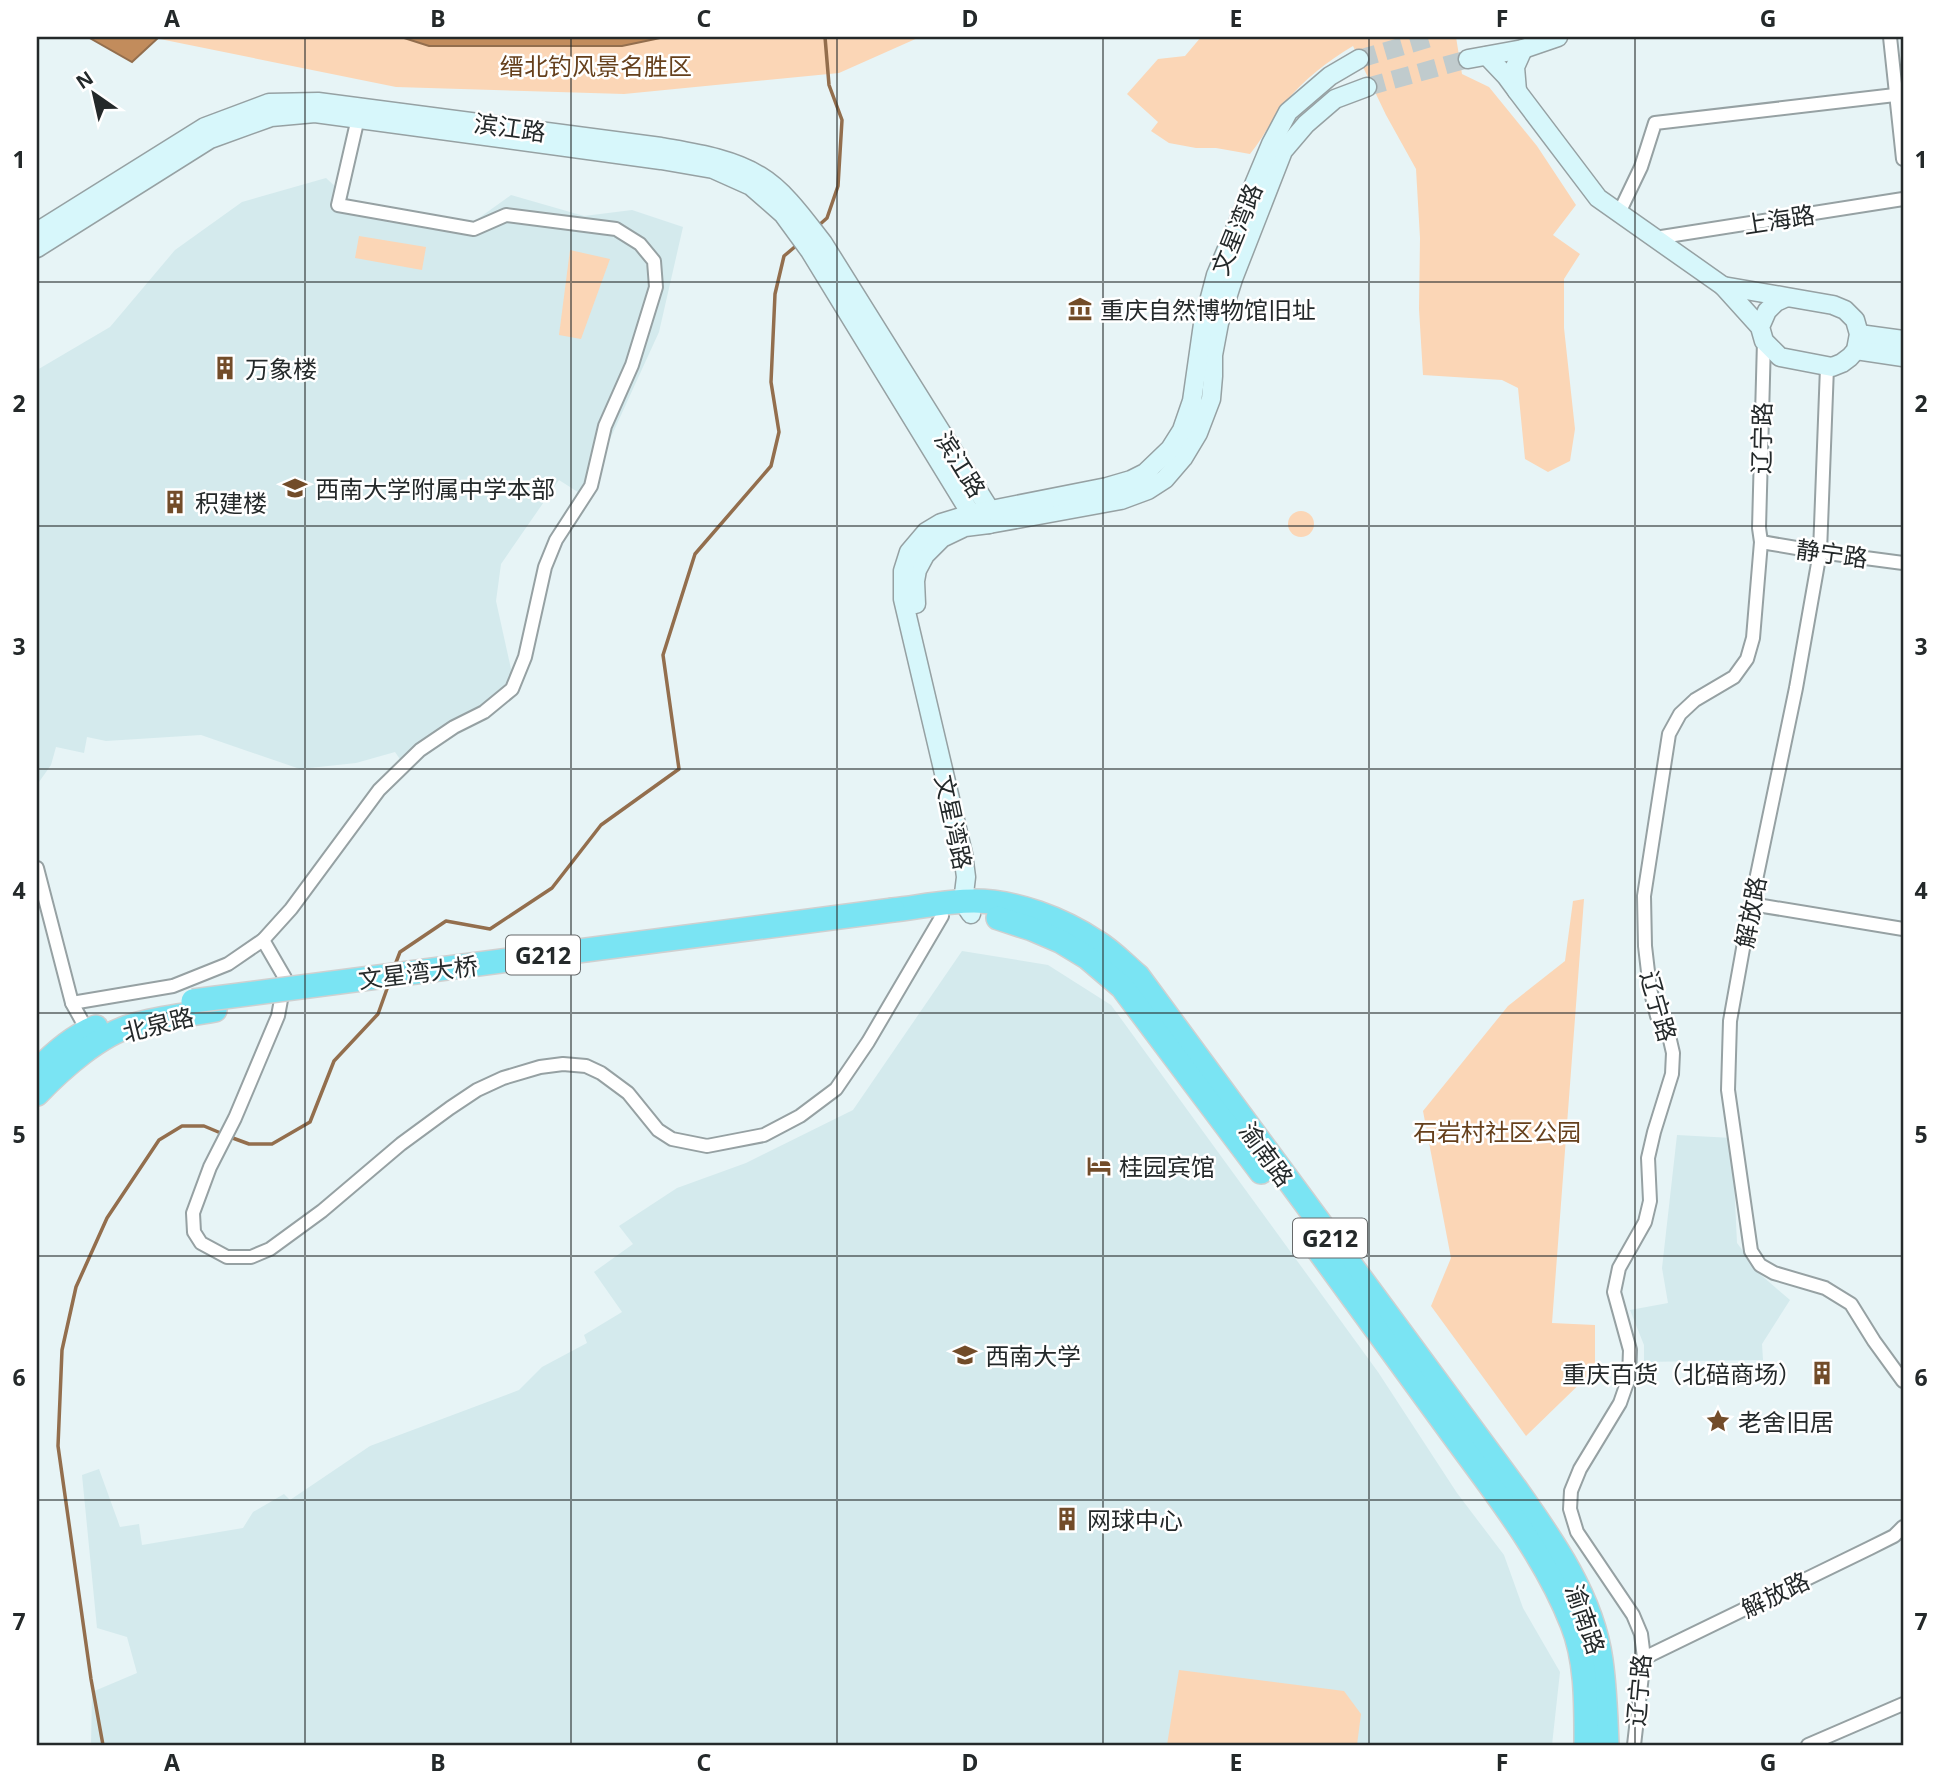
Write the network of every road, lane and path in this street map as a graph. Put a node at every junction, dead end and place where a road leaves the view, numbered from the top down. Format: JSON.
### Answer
{"nodes":[{"id":1,"x":1558,"y":37,"type":"edge"},
{"id":2,"x":1891,"y":37,"type":"edge"},
{"id":3,"x":1523,"y":49,"type":"junction"},
{"id":4,"x":1487,"y":56,"type":"junction"},
{"id":5,"x":1359,"y":59,"type":"tunnel mouth"},
{"id":6,"x":1468,"y":60,"type":"tunnel mouth"},
{"id":7,"x":1367,"y":87,"type":"tunnel mouth"},
{"id":8,"x":1517,"y":91,"type":"junction"},
{"id":9,"x":1899,"y":104,"type":"edge"},
{"id":10,"x":358,"y":118,"type":"junction"},
{"id":11,"x":1903,"y":159,"type":"edge"},
{"id":12,"x":715,"y":163,"type":"junction"},
{"id":13,"x":1903,"y":199,"type":"edge"},
{"id":14,"x":1619,"y":213,"type":"junction"},
{"id":15,"x":37,"y":232,"type":"edge"},
{"id":16,"x":1656,"y":238,"type":"junction"},
{"id":17,"x":37,"y":248,"type":"edge"},
{"id":18,"x":1723,"y":286,"type":"junction"},
{"id":19,"x":1787,"y":297,"type":"junction"},
{"id":20,"x":1762,"y":334,"type":"junction"},
{"id":21,"x":874,"y":340,"type":"junction"},
{"id":22,"x":1903,"y":340,"type":"edge"},
{"id":23,"x":1858,"y":342,"type":"junction"},
{"id":24,"x":1903,"y":357,"type":"edge"},
{"id":25,"x":1827,"y":367,"type":"junction"},
{"id":26,"x":971,"y":514,"type":"junction"},
{"id":27,"x":990,"y":517,"type":"junction"},
{"id":28,"x":1761,"y":542,"type":"junction"},
{"id":29,"x":1820,"y":552,"type":"junction"},
{"id":30,"x":1903,"y":563,"type":"edge"},
{"id":31,"x":37,"y":868,"type":"edge"},
{"id":32,"x":1751,"y":904,"type":"junction"},
{"id":33,"x":970,"y":906,"type":"junction"},
{"id":34,"x":893,"y":916,"type":"junction"},
{"id":35,"x":942,"y":916,"type":"junction"},
{"id":36,"x":1903,"y":929,"type":"edge"},
{"id":37,"x":263,"y":940,"type":"junction"},
{"id":38,"x":193,"y":1001,"type":"joint"},
{"id":39,"x":72,"y":1003,"type":"junction"},
{"id":40,"x":215,"y":1010,"type":"joint"},
{"id":41,"x":88,"y":1030,"type":"junction"},
{"id":42,"x":37,"y":1071,"type":"edge"},
{"id":43,"x":37,"y":1094,"type":"edge"},
{"id":44,"x":1903,"y":1381,"type":"edge"},
{"id":45,"x":1903,"y":1527,"type":"edge"},
{"id":46,"x":1644,"y":1658,"type":"junction"},
{"id":47,"x":1903,"y":1703,"type":"edge"},
{"id":48,"x":1586,"y":1745,"type":"edge"},
{"id":49,"x":1607,"y":1745,"type":"edge"},
{"id":50,"x":1634,"y":1745,"type":"edge"},
{"id":51,"x":1808,"y":1745,"type":"edge"}],
"edges":[{"from":1,"to":3,"type":"main road"},
{"from":2,"to":9,"type":"street"},
{"from":3,"to":4,"type":"main road"},
{"from":3,"to":8,"type":"main road"},
{"from":4,"to":6,"type":"main road"},
{"from":4,"to":8,"type":"main road"},
{"from":5,"to":27,"type":"main road","name":"文星湾路"},
{"from":7,"to":27,"type":"main road","name":"文星湾路"},
{"from":8,"to":14,"type":"main road"},
{"from":9,"to":11,"type":"street"},
{"from":9,"to":14,"type":"street"},
{"from":10,"to":12,"type":"main road","name":"滨江路"},
{"from":10,"to":17,"type":"main road","name":"滨江路"},
{"from":10,"to":37,"type":"street"},
{"from":12,"to":15,"type":"main road","name":"滨江路"},
{"from":12,"to":21,"type":"main road","name":"滨江路"},
{"from":13,"to":16,"type":"street","name":"上海路"},
{"from":14,"to":16,"type":"main road"},
{"from":16,"to":18,"type":"main road"},
{"from":18,"to":19,"type":"main road"},
{"from":18,"to":20,"type":"main road"},
{"from":19,"to":20,"type":"main road"},
{"from":19,"to":23,"type":"main road"},
{"from":20,"to":25,"type":"main road"},
{"from":20,"to":28,"type":"street","name":"辽宁路"},
{"from":21,"to":26,"type":"main road","name":"滨江路"},
{"from":21,"to":27,"type":"main road","name":"滨江路"},
{"from":22,"to":23,"type":"main road"},
{"from":23,"to":24,"type":"main road"},
{"from":23,"to":25,"type":"main road"},
{"from":25,"to":29,"type":"street","name":"解放路"},
{"from":26,"to":27,"type":"main road","name":"文星湾路"},
{"from":26,"to":33,"type":"main road","name":"文星湾路"},
{"from":27,"to":33,"type":"main road","name":"文星湾路"},
{"from":28,"to":29,"type":"street","name":"静宁路"},
{"from":28,"to":46,"type":"street","name":"辽宁路"},
{"from":29,"to":30,"type":"street","name":"静宁路"},
{"from":29,"to":32,"type":"street","name":"解放路"},
{"from":31,"to":39,"type":"street"},
{"from":32,"to":36,"type":"street"},
{"from":32,"to":44,"type":"street","name":"解放路"},
{"from":33,"to":34,"type":"highway","name":"渝南路","number":"G212"},
{"from":33,"to":35,"type":"highway","name":"渝南路","number":"G212"},
{"from":33,"to":48,"type":"highway","name":"渝南路","number":"G212"},
{"from":33,"to":49,"type":"highway","name":"渝南路","number":"G212"},
{"from":34,"to":35,"type":"highway","name":"渝南路","number":"G212"},
{"from":34,"to":38,"type":"highway","name":"文星湾大桥","number":"G212","bridge":true},
{"from":34,"to":40,"type":"highway","name":"文星湾大桥","number":"G212"},
{"from":35,"to":37,"type":"street"},
{"from":37,"to":39,"type":"street"},
{"from":38,"to":41,"type":"highway","name":"北泉路","number":"G212"},
{"from":39,"to":41,"type":"street"},
{"from":40,"to":43,"type":"highway","name":"北泉路","number":"G212"},
{"from":41,"to":42,"type":"highway","name":"北泉路","number":"G212"},
{"from":45,"to":46,"type":"street","name":"解放路"},
{"from":46,"to":50,"type":"street","name":"辽宁路"},
{"from":47,"to":51,"type":"street"}]}
